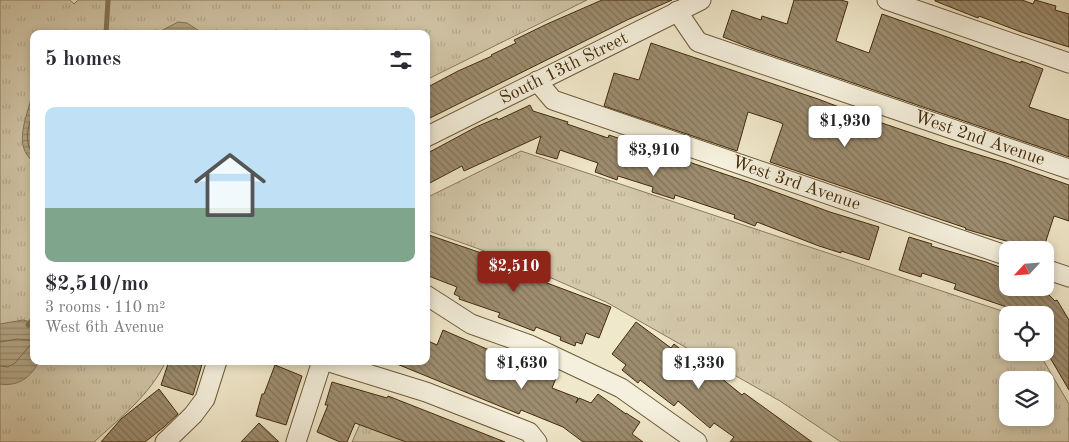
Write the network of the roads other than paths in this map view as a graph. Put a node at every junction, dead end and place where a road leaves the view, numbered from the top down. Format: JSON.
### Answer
{"nodes":[{"id":1,"x":701,"y":0,"type":"edge"},
{"id":2,"x":886,"y":0,"type":"edge"},
{"id":3,"x":677,"y":11,"type":"junction"},
{"id":4,"x":1069,"y":63,"type":"edge"},
{"id":5,"x":537,"y":81,"type":"junction"},
{"id":6,"x":430,"y":135,"type":"edge"},
{"id":7,"x":1069,"y":169,"type":"edge"},
{"id":8,"x":999,"y":253,"type":"edge"},
{"id":9,"x":1054,"y":272,"type":"edge"},
{"id":10,"x":1069,"y":278,"type":"edge"},
{"id":11,"x":430,"y":298,"type":"edge"},
{"id":12,"x":216,"y":365,"type":"edge"},
{"id":13,"x":323,"y":365,"type":"edge"},
{"id":14,"x":337,"y":365,"type":"edge"},
{"id":15,"x":165,"y":442,"type":"edge"},
{"id":16,"x":296,"y":442,"type":"edge"},
{"id":17,"x":537,"y":442,"type":"edge"},
{"id":18,"x":697,"y":442,"type":"edge"}],
"edges":[{"from":1,"to":3,"type":"street","name":"South 13th Street"},
{"from":2,"to":4,"type":"street"},
{"from":3,"to":5,"type":"street","name":"South 13th Street"},
{"from":3,"to":7,"type":"street","name":"West 2nd Avenue"},
{"from":5,"to":6,"type":"street","name":"South 13th Street"},
{"from":5,"to":8,"type":"street","name":"West 3rd Avenue"},
{"from":9,"to":10,"type":"street"},
{"from":11,"to":18,"type":"street"},
{"from":12,"to":15,"type":"street"},
{"from":13,"to":16,"type":"street"},
{"from":14,"to":17,"type":"street"}]}
